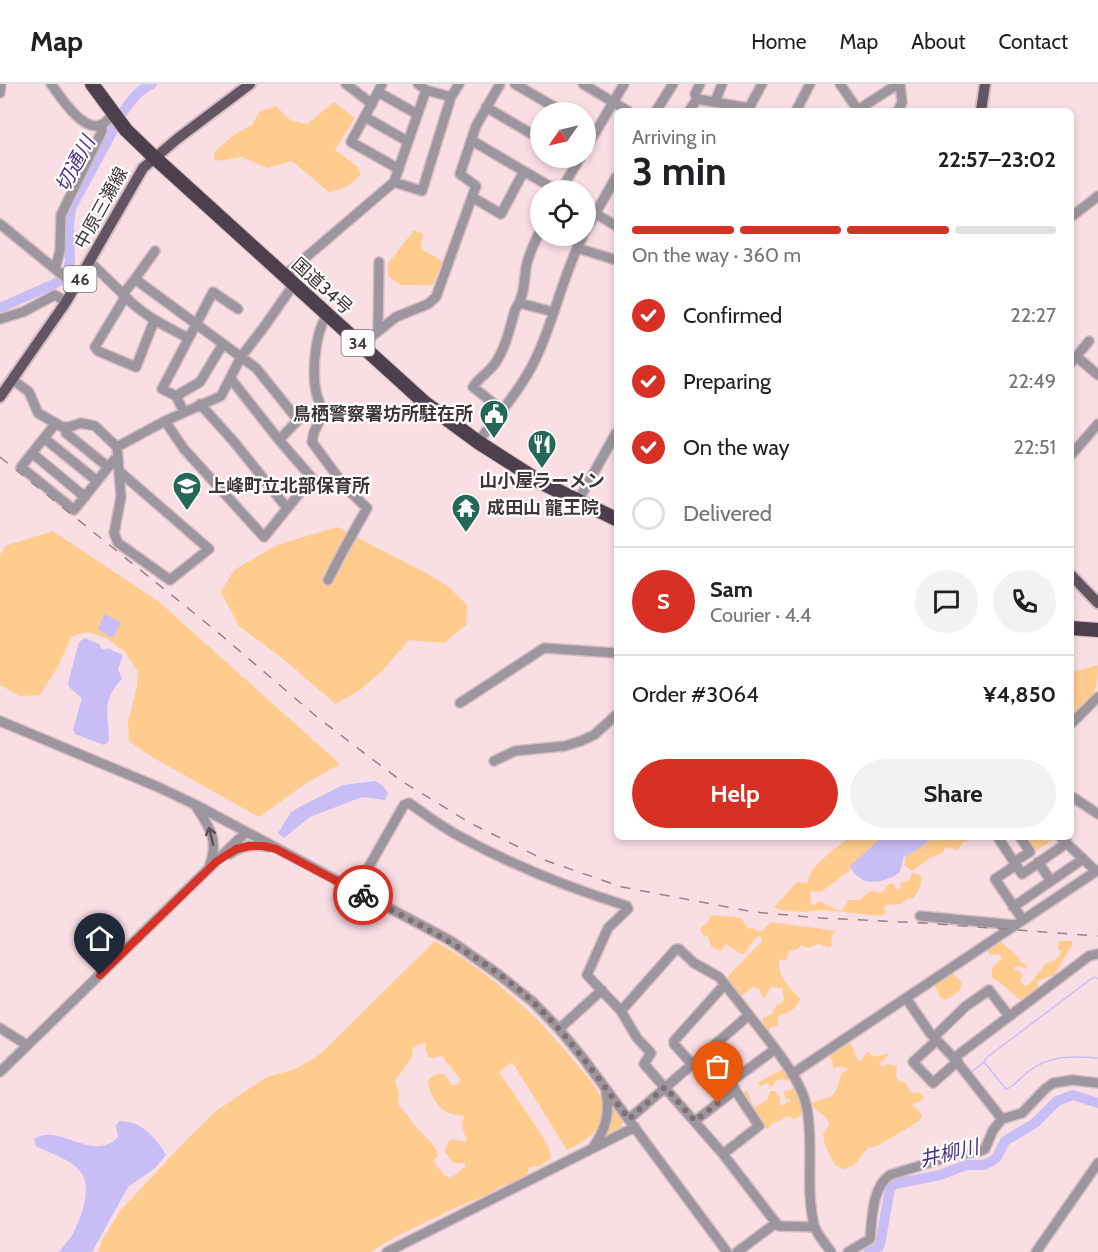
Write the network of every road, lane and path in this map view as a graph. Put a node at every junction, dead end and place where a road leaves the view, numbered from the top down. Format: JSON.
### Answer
{"nodes":[{"id":1,"x":1,"y":84,"type":"edge"},
{"id":2,"x":51,"y":84,"type":"edge"},
{"id":3,"x":92,"y":84,"type":"edge"},
{"id":4,"x":250,"y":84,"type":"edge"},
{"id":5,"x":346,"y":84,"type":"edge"},
{"id":6,"x":459,"y":84,"type":"edge"},
{"id":7,"x":500,"y":84,"type":"edge"},
{"id":8,"x":515,"y":84,"type":"edge"},
{"id":9,"x":583,"y":84,"type":"edge"},
{"id":10,"x":624,"y":84,"type":"edge"},
{"id":11,"x":673,"y":84,"type":"edge"},
{"id":12,"x":700,"y":84,"type":"edge"},
{"id":13,"x":722,"y":84,"type":"edge"},
{"id":14,"x":762,"y":84,"type":"edge"},
{"id":15,"x":810,"y":84,"type":"edge"},
{"id":16,"x":840,"y":84,"type":"edge"},
{"id":17,"x":899,"y":84,"type":"edge"},
{"id":18,"x":985,"y":84,"type":"edge"},
{"id":19,"x":422,"y":87,"type":"edge"},
{"id":20,"x":380,"y":88,"type":"edge"},
{"id":21,"x":0,"y":93,"type":"edge"},
{"id":22,"x":451,"y":97,"type":"junction"},
{"id":23,"x":697,"y":99,"type":"junction"},
{"id":24,"x":546,"y":102,"type":"edge"},
{"id":25,"x":614,"y":102,"type":"junction"},
{"id":26,"x":715,"y":102,"type":"junction"},
{"id":27,"x":372,"y":104,"type":"junction"},
{"id":28,"x":486,"y":107,"type":"junction"},
{"id":29,"x":623,"y":108,"type":"edge"},
{"id":30,"x":658,"y":108,"type":"edge"},
{"id":31,"x":691,"y":108,"type":"edge"},
{"id":32,"x":798,"y":108,"type":"edge"},
{"id":33,"x":856,"y":108,"type":"edge"},
{"id":34,"x":860,"y":108,"type":"edge"},
{"id":35,"x":899,"y":108,"type":"edge"},
{"id":36,"x":981,"y":108,"type":"edge"},
{"id":37,"x":114,"y":114,"type":"junction"},
{"id":38,"x":417,"y":114,"type":"junction"},
{"id":39,"x":365,"y":117,"type":"junction"},
{"id":40,"x":102,"y":125,"type":"junction"},
{"id":41,"x":596,"y":132,"type":"edge"},
{"id":42,"x":530,"y":133,"type":"edge"},
{"id":43,"x":471,"y":140,"type":"junction"},
{"id":44,"x":407,"y":141,"type":"junction"},
{"id":45,"x":154,"y":158,"type":"junction"},
{"id":46,"x":399,"y":169,"type":"junction"},
{"id":47,"x":524,"y":171,"type":"junction"},
{"id":48,"x":541,"y":180,"type":"edge"},
{"id":49,"x":614,"y":180,"type":"edge"},
{"id":50,"x":394,"y":182,"type":"junction"},
{"id":51,"x":1098,"y":196,"type":"edge"},
{"id":52,"x":472,"y":197,"type":"junction"},
{"id":53,"x":596,"y":211,"type":"edge"},
{"id":54,"x":596,"y":214,"type":"edge"},
{"id":55,"x":1074,"y":215,"type":"edge"},
{"id":56,"x":0,"y":224,"type":"edge"},
{"id":57,"x":614,"y":225,"type":"edge"},
{"id":58,"x":534,"y":246,"type":"edge"},
{"id":59,"x":577,"y":248,"type":"joint"},
{"id":60,"x":154,"y":251,"type":"dead end"},
{"id":61,"x":614,"y":259,"type":"edge"},
{"id":62,"x":90,"y":262,"type":"junction"},
{"id":63,"x":379,"y":262,"type":"dead end"},
{"id":64,"x":55,"y":269,"type":"junction"},
{"id":65,"x":135,"y":279,"type":"junction"},
{"id":66,"x":289,"y":280,"type":"junction"},
{"id":67,"x":76,"y":286,"type":"junction"},
{"id":68,"x":123,"y":294,"type":"junction"},
{"id":69,"x":66,"y":302,"type":"junction"},
{"id":70,"x":519,"y":303,"type":"junction"},
{"id":71,"x":238,"y":309,"type":"dead end"},
{"id":72,"x":554,"y":312,"type":"junction"},
{"id":73,"x":328,"y":315,"type":"junction"},
{"id":74,"x":0,"y":319,"type":"edge"},
{"id":75,"x":154,"y":321,"type":"junction"},
{"id":76,"x":196,"y":323,"type":"junction"},
{"id":77,"x":378,"y":331,"type":"junction"},
{"id":78,"x":188,"y":338,"type":"junction"},
{"id":79,"x":1089,"y":341,"type":"dead end"},
{"id":80,"x":223,"y":344,"type":"junction"},
{"id":81,"x":361,"y":345,"type":"junction"},
{"id":82,"x":241,"y":357,"type":"junction"},
{"id":83,"x":1074,"y":360,"type":"edge"},
{"id":84,"x":1098,"y":375,"type":"edge"},
{"id":85,"x":231,"y":379,"type":"junction"},
{"id":86,"x":13,"y":380,"type":"junction"},
{"id":87,"x":176,"y":396,"type":"junction"},
{"id":88,"x":0,"y":397,"type":"edge"},
{"id":89,"x":200,"y":404,"type":"junction"},
{"id":90,"x":502,"y":410,"type":"junction"},
{"id":91,"x":184,"y":412,"type":"junction"},
{"id":92,"x":165,"y":421,"type":"junction"},
{"id":93,"x":56,"y":423,"type":"junction"},
{"id":94,"x":1098,"y":424,"type":"edge"},
{"id":95,"x":66,"y":428,"type":"junction"},
{"id":96,"x":614,"y":437,"type":"edge"},
{"id":97,"x":44,"y":438,"type":"junction"},
{"id":98,"x":279,"y":440,"type":"junction"},
{"id":99,"x":478,"y":442,"type":"junction"},
{"id":100,"x":117,"y":447,"type":"junction"},
{"id":101,"x":1074,"y":452,"type":"edge"},
{"id":102,"x":32,"y":453,"type":"junction"},
{"id":103,"x":118,"y":458,"type":"junction"},
{"id":104,"x":108,"y":467,"type":"junction"},
{"id":105,"x":119,"y":471,"type":"junction"},
{"id":106,"x":97,"y":481,"type":"junction"},
{"id":107,"x":85,"y":497,"type":"junction"},
{"id":108,"x":578,"y":501,"type":"junction"},
{"id":109,"x":287,"y":508,"type":"junction"},
{"id":110,"x":614,"y":518,"type":"edge"},
{"id":111,"x":1074,"y":578,"type":"edge"},
{"id":112,"x":328,"y":580,"type":"dead end"},
{"id":113,"x":1098,"y":603,"type":"edge"},
{"id":114,"x":1074,"y":628,"type":"edge"},
{"id":115,"x":1098,"y":630,"type":"edge"},
{"id":116,"x":614,"y":653,"type":"edge"},
{"id":117,"x":1098,"y":697,"type":"edge"},
{"id":118,"x":460,"y":703,"type":"dead end"},
{"id":119,"x":614,"y":717,"type":"edge"},
{"id":120,"x":0,"y":721,"type":"edge"},
{"id":121,"x":1074,"y":721,"type":"edge"},
{"id":122,"x":494,"y":761,"type":"dead end"},
{"id":123,"x":1074,"y":798,"type":"edge"},
{"id":124,"x":196,"y":805,"type":"junction"},
{"id":125,"x":1098,"y":814,"type":"edge"},
{"id":126,"x":246,"y":832,"type":"junction"},
{"id":127,"x":1000,"y":840,"type":"edge"},
{"id":128,"x":1022,"y":840,"type":"edge"},
{"id":129,"x":1063,"y":840,"type":"edge"},
{"id":130,"x":276,"y":849,"type":"junction"},
{"id":131,"x":1083,"y":859,"type":"junction"},
{"id":132,"x":1038,"y":862,"type":"junction"},
{"id":133,"x":1015,"y":864,"type":"junction"},
{"id":134,"x":212,"y":866,"type":"junction"},
{"id":135,"x":1097,"y":870,"type":"edge"},
{"id":136,"x":1051,"y":880,"type":"junction"},
{"id":137,"x":355,"y":891,"type":"junction"},
{"id":138,"x":1012,"y":907,"type":"junction"},
{"id":139,"x":920,"y":916,"type":"dead end"},
{"id":140,"x":1019,"y":923,"type":"junction"},
{"id":141,"x":1098,"y":954,"type":"edge"},
{"id":142,"x":725,"y":984,"type":"junction"},
{"id":143,"x":602,"y":990,"type":"junction"},
{"id":144,"x":906,"y":998,"type":"junction"},
{"id":145,"x":621,"y":1011,"type":"junction"},
{"id":146,"x":749,"y":1015,"type":"junction"},
{"id":147,"x":1009,"y":1016,"type":"junction"},
{"id":148,"x":0,"y":1028,"type":"edge"},
{"id":149,"x":559,"y":1029,"type":"junction"},
{"id":150,"x":935,"y":1039,"type":"junction"},
{"id":151,"x":27,"y":1045,"type":"junction"},
{"id":152,"x":774,"y":1050,"type":"junction"},
{"id":153,"x":956,"y":1060,"type":"junction"},
{"id":154,"x":691,"y":1063,"type":"junction"},
{"id":155,"x":0,"y":1072,"type":"edge"},
{"id":156,"x":792,"y":1074,"type":"junction"},
{"id":157,"x":1098,"y":1083,"type":"edge"},
{"id":158,"x":665,"y":1087,"type":"junction"},
{"id":159,"x":605,"y":1088,"type":"junction"},
{"id":160,"x":735,"y":1090,"type":"junction"},
{"id":161,"x":1002,"y":1119,"type":"junction"},
{"id":162,"x":695,"y":1121,"type":"junction"},
{"id":163,"x":632,"y":1123,"type":"junction"},
{"id":164,"x":594,"y":1146,"type":"junction"},
{"id":165,"x":723,"y":1154,"type":"junction"},
{"id":166,"x":1098,"y":1162,"type":"edge"},
{"id":167,"x":776,"y":1224,"type":"junction"},
{"id":168,"x":814,"y":1227,"type":"junction"},
{"id":169,"x":387,"y":1252,"type":"edge"},
{"id":170,"x":727,"y":1252,"type":"edge"},
{"id":171,"x":737,"y":1252,"type":"edge"},
{"id":172,"x":831,"y":1252,"type":"edge"},
{"id":173,"x":848,"y":1252,"type":"edge"},
{"id":174,"x":1036,"y":1252,"type":"edge"}],
"edges":[{"from":1,"to":21,"type":"street"},
{"from":2,"to":40,"type":"street"},
{"from":3,"to":37,"type":"highway","name":"国道34号","number":"34"},
{"from":4,"to":45,"type":"main road","name":"中原三瀬線"},
{"from":5,"to":27,"type":"street"},
{"from":6,"to":22,"type":"street"},
{"from":7,"to":28,"type":"street"},
{"from":8,"to":24,"type":"street"},
{"from":9,"to":25,"type":"street"},
{"from":10,"to":25,"type":"street"},
{"from":11,"to":30,"type":"street"},
{"from":12,"to":23,"type":"street"},
{"from":13,"to":26,"type":"street"},
{"from":14,"to":26,"type":"street"},
{"from":15,"to":32,"type":"street"},
{"from":16,"to":33,"type":"street"},
{"from":17,"to":34,"type":"street"},
{"from":17,"to":35,"type":"street"},
{"from":18,"to":36,"type":"main road"},
{"from":19,"to":22,"type":"street"},
{"from":19,"to":38,"type":"street"},
{"from":20,"to":27,"type":"street"},
{"from":20,"to":38,"type":"street"},
{"from":22,"to":50,"type":"street"},
{"from":23,"to":26,"type":"street"},
{"from":23,"to":31,"type":"street"},
{"from":25,"to":29,"type":"street"},
{"from":25,"to":41,"type":"street"},
{"from":27,"to":39,"type":"street"},
{"from":28,"to":42,"type":"street"},
{"from":28,"to":43,"type":"street"},
{"from":37,"to":40,"type":"street"},
{"from":37,"to":45,"type":"highway","name":"国道34号","number":"34"},
{"from":38,"to":44,"type":"street"},
{"from":39,"to":44,"type":"street"},
{"from":39,"to":46,"type":"street"},
{"from":40,"to":64,"type":"street"},
{"from":43,"to":47,"type":"street"},
{"from":43,"to":52,"type":"street"},
{"from":44,"to":46,"type":"street"},
{"from":45,"to":62,"type":"main road","name":"中原三瀬線","number":"46"},
{"from":45,"to":66,"type":"highway","name":"国道34号","number":"34"},
{"from":46,"to":50,"type":"street"},
{"from":47,"to":48,"type":"street"},
{"from":47,"to":52,"type":"street"},
{"from":49,"to":53,"type":"street"},
{"from":50,"to":66,"type":"street"},
{"from":51,"to":55,"type":"street"},
{"from":52,"to":77,"type":"street"},
{"from":54,"to":57,"type":"street"},
{"from":56,"to":64,"type":"street"},
{"from":58,"to":70,"type":"street"},
{"from":59,"to":61,"type":"street"},
{"from":59,"to":72,"type":"street"},
{"from":60,"to":65,"type":"street"},
{"from":62,"to":67,"type":"main road","name":"中原三瀬線","number":"46"},
{"from":62,"to":68,"type":"street"},
{"from":63,"to":77,"type":"street"},
{"from":64,"to":67,"type":"street"},
{"from":65,"to":68,"type":"street"},
{"from":65,"to":76,"type":"street"},
{"from":66,"to":73,"type":"highway","name":"国道34号","number":"34"},
{"from":66,"to":82,"type":"street"},
{"from":67,"to":69,"type":"main road","name":"中原三瀬線","number":"46"},
{"from":68,"to":75,"type":"street"},
{"from":68,"to":75,"type":"street"},
{"from":69,"to":74,"type":"street"},
{"from":69,"to":86,"type":"main road","name":"中原三瀬線","number":"46"},
{"from":70,"to":72,"type":"street"},
{"from":70,"to":90,"type":"street"},
{"from":71,"to":76,"type":"street"},
{"from":72,"to":90,"type":"street"},
{"from":73,"to":81,"type":"highway","name":"国道34号","number":"34"},
{"from":73,"to":112,"type":"street"},
{"from":75,"to":78,"type":"street"},
{"from":76,"to":78,"type":"street"},
{"from":76,"to":80,"type":"street"},
{"from":77,"to":81,"type":"street"},
{"from":78,"to":87,"type":"street"},
{"from":79,"to":83,"type":"street"},
{"from":80,"to":82,"type":"street"},
{"from":80,"to":87,"type":"street"},
{"from":81,"to":99,"type":"highway","name":"国道34号","number":"34"},
{"from":82,"to":85,"type":"street"},
{"from":82,"to":98,"type":"street"},
{"from":83,"to":84,"type":"street"},
{"from":85,"to":89,"type":"street"},
{"from":85,"to":98,"type":"street"},
{"from":86,"to":88,"type":"main road","name":"中原三瀬線","number":"46"},
{"from":86,"to":93,"type":"street"},
{"from":87,"to":91,"type":"street"},
{"from":89,"to":91,"type":"street"},
{"from":89,"to":109,"type":"street"},
{"from":90,"to":99,"type":"street"},
{"from":91,"to":92,"type":"street"},
{"from":92,"to":100,"type":"street"},
{"from":92,"to":109,"type":"street"},
{"from":93,"to":95,"type":"street"},
{"from":93,"to":97,"type":"street"},
{"from":94,"to":101,"type":"street"},
{"from":95,"to":100,"type":"street"},
{"from":95,"to":104,"type":"street"},
{"from":96,"to":108,"type":"street"},
{"from":97,"to":102,"type":"street"},
{"from":97,"to":106,"type":"street"},
{"from":98,"to":109,"type":"street"},
{"from":99,"to":108,"type":"highway","name":"国道34号","number":"34"},
{"from":100,"to":103,"type":"street"},
{"from":102,"to":107,"type":"street"},
{"from":102,"to":107,"type":"street"},
{"from":103,"to":104,"type":"street"},
{"from":103,"to":105,"type":"street"},
{"from":104,"to":106,"type":"street"},
{"from":105,"to":105,"type":"street"},
{"from":106,"to":107,"type":"street"},
{"from":108,"to":110,"type":"highway","name":"国道34号","number":"34"},
{"from":111,"to":113,"type":"main road"},
{"from":114,"to":115,"type":"highway"},
{"from":116,"to":118,"type":"street"},
{"from":117,"to":121,"type":"street"},
{"from":119,"to":122,"type":"street"},
{"from":120,"to":124,"type":"street"},
{"from":123,"to":125,"type":"street"},
{"from":124,"to":126,"type":"street"},
{"from":134,"to":124,"type":"street","one_way":true},
{"from":126,"to":130,"type":"street"},
{"from":126,"to":134,"type":"street"},
{"from":127,"to":133,"type":"street"},
{"from":128,"to":133,"type":"street"},
{"from":129,"to":131,"type":"street"},
{"from":129,"to":132,"type":"street"},
{"from":130,"to":134,"type":"street"},
{"from":130,"to":137,"type":"street"},
{"from":131,"to":135,"type":"street"},
{"from":131,"to":136,"type":"street"},
{"from":132,"to":133,"type":"street"},
{"from":132,"to":136,"type":"street"},
{"from":133,"to":138,"type":"street"},
{"from":134,"to":151,"type":"street"},
{"from":135,"to":140,"type":"street"},
{"from":136,"to":138,"type":"street"},
{"from":137,"to":143,"type":"street"},
{"from":137,"to":149,"type":"street"},
{"from":138,"to":140,"type":"street"},
{"from":139,"to":140,"type":"street"},
{"from":140,"to":144,"type":"street"},
{"from":141,"to":147,"type":"street"},
{"from":142,"to":145,"type":"street"},
{"from":142,"to":146,"type":"street"},
{"from":142,"to":154,"type":"street"},
{"from":143,"to":145,"type":"street"},
{"from":143,"to":149,"type":"street"},
{"from":144,"to":150,"type":"street"},
{"from":144,"to":156,"type":"street"},
{"from":145,"to":158,"type":"street"},
{"from":146,"to":152,"type":"street"},
{"from":146,"to":154,"type":"street"},
{"from":147,"to":150,"type":"street"},
{"from":147,"to":153,"type":"street"},
{"from":148,"to":151,"type":"street"},
{"from":149,"to":159,"type":"street"},
{"from":150,"to":153,"type":"street"},
{"from":150,"to":153,"type":"street"},
{"from":151,"to":155,"type":"street"},
{"from":152,"to":156,"type":"street"},
{"from":152,"to":160,"type":"street"},
{"from":153,"to":161,"type":"street"},
{"from":154,"to":158,"type":"street"},
{"from":156,"to":168,"type":"street"},
{"from":157,"to":161,"type":"street"},
{"from":158,"to":162,"type":"street"},
{"from":158,"to":163,"type":"street"},
{"from":159,"to":163,"type":"street"},
{"from":159,"to":164,"type":"street"},
{"from":160,"to":162,"type":"street"},
{"from":160,"to":165,"type":"street"},
{"from":161,"to":173,"type":"street"},
{"from":162,"to":165,"type":"street"},
{"from":163,"to":164,"type":"street"},
{"from":163,"to":170,"type":"street"},
{"from":164,"to":169,"type":"street"},
{"from":165,"to":167,"type":"street"},
{"from":166,"to":174,"type":"street"},
{"from":167,"to":168,"type":"street"},
{"from":167,"to":171,"type":"street"},
{"from":168,"to":172,"type":"street"}]}
